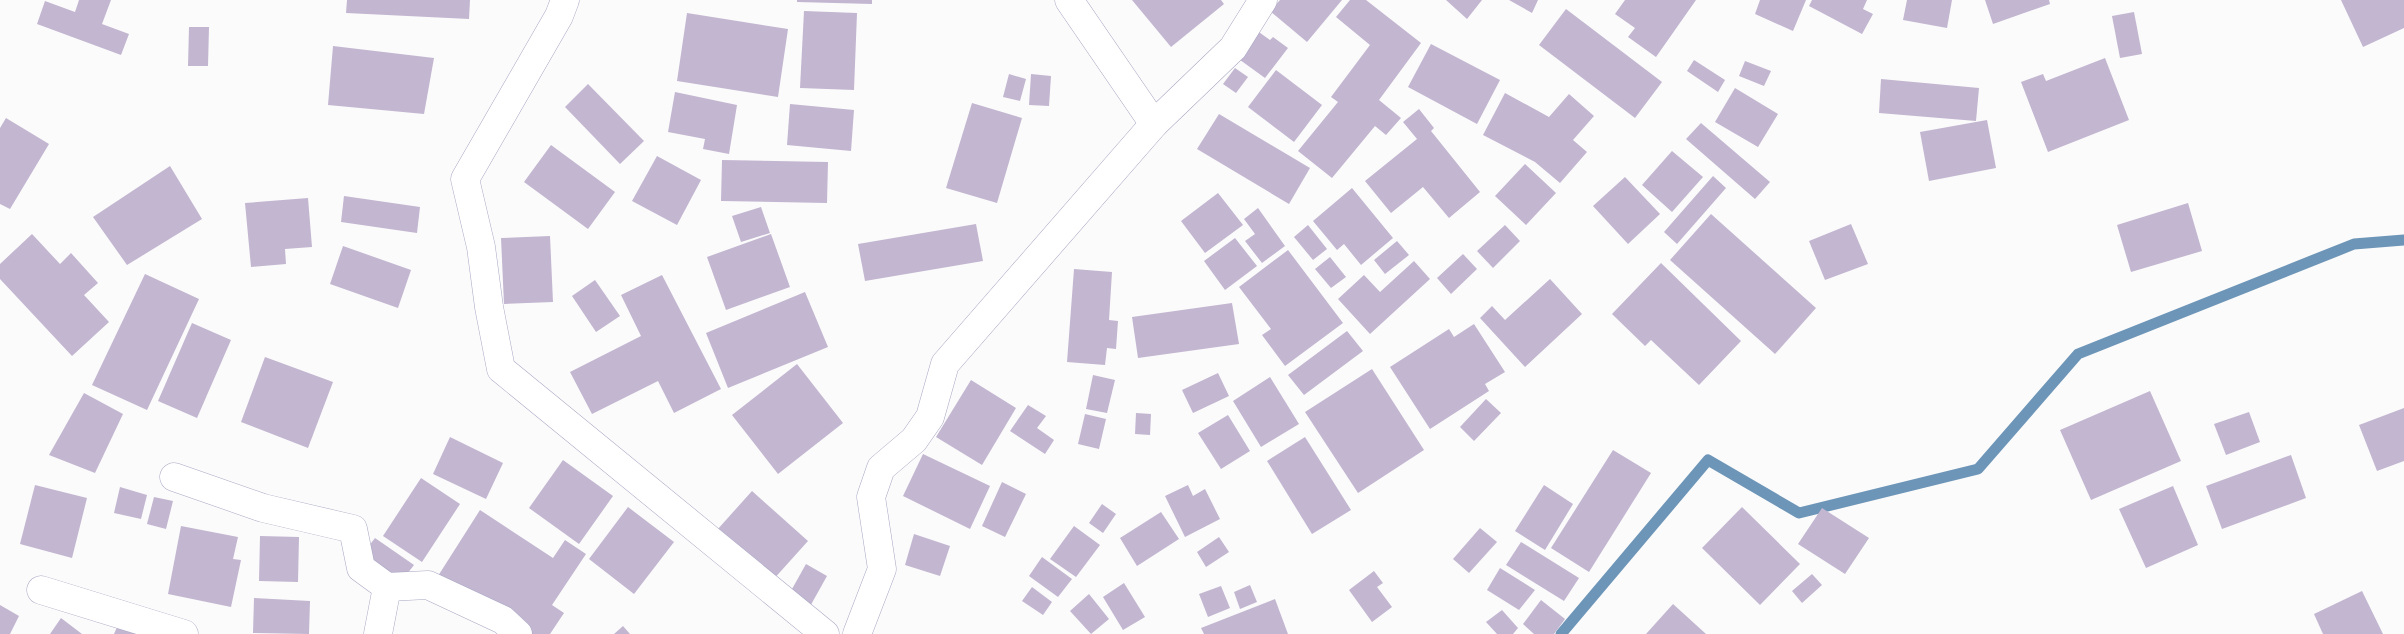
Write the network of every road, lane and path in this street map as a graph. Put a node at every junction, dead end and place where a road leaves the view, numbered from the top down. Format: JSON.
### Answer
{"nodes":[{"id":1,"x":565,"y":0,"type":"edge"},
{"id":2,"x":1069,"y":0,"type":"edge"},
{"id":3,"x":1262,"y":0,"type":"edge"},
{"id":4,"x":1154,"y":124,"type":"junction"},
{"id":5,"x":174,"y":477,"type":"dead end"},
{"id":6,"x":387,"y":587,"type":"junction"},
{"id":7,"x":41,"y":590,"type":"dead end"},
{"id":8,"x":184,"y":634,"type":"edge"},
{"id":9,"x":378,"y":634,"type":"edge"},
{"id":10,"x":518,"y":634,"type":"edge"},
{"id":11,"x":825,"y":634,"type":"edge"},
{"id":12,"x":857,"y":634,"type":"edge"}],
"edges":[{"from":1,"to":11,"type":"street"},
{"from":2,"to":4,"type":"street"},
{"from":3,"to":4,"type":"street"},
{"from":4,"to":12,"type":"street"},
{"from":5,"to":6,"type":"street"},
{"from":6,"to":9,"type":"street"},
{"from":6,"to":10,"type":"street"},
{"from":7,"to":8,"type":"street"}]}
